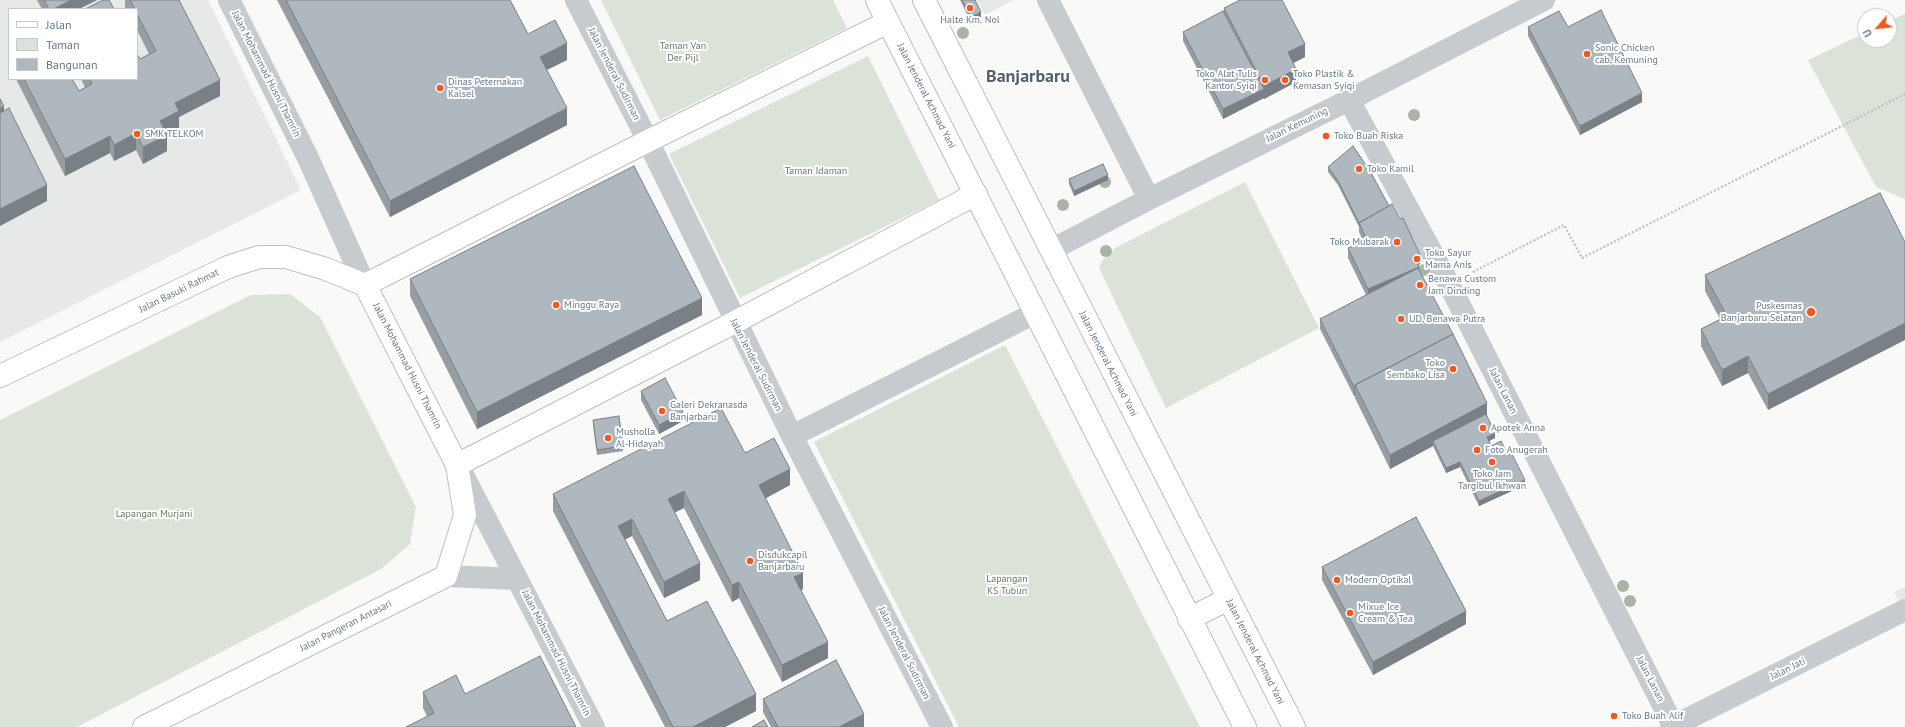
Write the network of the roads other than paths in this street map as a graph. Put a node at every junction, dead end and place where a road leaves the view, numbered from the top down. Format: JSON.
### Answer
{"nodes":[{"id":1,"x":229,"y":0,"type":"edge"},
{"id":2,"x":576,"y":0,"type":"edge"},
{"id":3,"x":877,"y":0,"type":"edge"},
{"id":4,"x":924,"y":0,"type":"edge"},
{"id":5,"x":1048,"y":0,"type":"edge"},
{"id":6,"x":1544,"y":0,"type":"edge"},
{"id":7,"x":888,"y":22,"type":"junction"},
{"id":8,"x":1349,"y":100,"type":"junction"},
{"id":9,"x":648,"y":141,"type":"junction"},
{"id":10,"x":976,"y":194,"type":"junction"},
{"id":11,"x":1149,"y":199,"type":"junction"},
{"id":12,"x":1051,"y":250,"type":"junction"},
{"id":13,"x":365,"y":285,"type":"junction"},
{"id":14,"x":1034,"y":313,"type":"junction"},
{"id":15,"x":735,"y":322,"type":"junction"},
{"id":16,"x":0,"y":376,"type":"edge"},
{"id":17,"x":792,"y":436,"type":"junction"},
{"id":18,"x":457,"y":465,"type":"junction"},
{"id":19,"x":446,"y":576,"type":"junction"},
{"id":20,"x":517,"y":579,"type":"junction"},
{"id":21,"x":1228,"y":600,"type":"junction"},
{"id":22,"x":1905,"y":610,"type":"edge"},
{"id":23,"x":1190,"y":619,"type":"junction"},
{"id":24,"x":144,"y":727,"type":"edge"},
{"id":25,"x":594,"y":727,"type":"edge"},
{"id":26,"x":942,"y":727,"type":"edge"},
{"id":27,"x":1245,"y":727,"type":"edge"},
{"id":28,"x":1294,"y":727,"type":"edge"},
{"id":29,"x":1673,"y":727,"type":"edge"}],
"edges":[{"from":1,"to":13,"type":"street","name":"Jalan Mohammad Husni Thamrin"},
{"from":2,"to":9,"type":"street","name":"Jalan Jenderal Sudirman"},
{"from":3,"to":7,"type":"main road","name":"Jalan Jenderal Achmad Yani"},
{"from":4,"to":12,"type":"main road","name":"Jalan Jenderal Achmad Yani"},
{"from":5,"to":11,"type":"street"},
{"from":6,"to":8,"type":"street","name":"Jalan Kemuning"},
{"from":7,"to":9,"type":"main road"},
{"from":7,"to":10,"type":"main road","name":"Jalan Jenderal Achmad Yani"},
{"from":8,"to":11,"type":"street","name":"Jalan Kemuning"},
{"from":8,"to":29,"type":"street","name":"Jalan Lanan"},
{"from":9,"to":13,"type":"main road"},
{"from":9,"to":15,"type":"street","name":"Jalan Jenderal Sudirman"},
{"from":10,"to":14,"type":"main road","name":"Jalan Jenderal Achmad Yani"},
{"from":10,"to":15,"type":"main road"},
{"from":11,"to":12,"type":"street","name":"Jalan Kemuning"},
{"from":12,"to":21,"type":"main road","name":"Jalan Jenderal Achmad Yani"},
{"from":13,"to":16,"type":"main road","name":"Jalan Basuki Rahmat"},
{"from":13,"to":18,"type":"main road","name":"Jalan Mohammad Husni Thamrin"},
{"from":14,"to":17,"type":"street"},
{"from":14,"to":23,"type":"main road","name":"Jalan Jenderal Achmad Yani"},
{"from":15,"to":17,"type":"street","name":"Jalan Jenderal Sudirman"},
{"from":15,"to":18,"type":"main road"},
{"from":17,"to":26,"type":"street","name":"Jalan Jenderal Sudirman"},
{"from":18,"to":19,"type":"main road"},
{"from":18,"to":20,"type":"street","name":"Jalan Mohammad Husni Thamrin"},
{"from":19,"to":20,"type":"street"},
{"from":19,"to":24,"type":"main road","name":"Jalan Pangeran Antasari"},
{"from":20,"to":25,"type":"street","name":"Jalan Mohammad Husni Thamrin"},
{"from":21,"to":23,"type":"main road"},
{"from":21,"to":28,"type":"main road","name":"Jalan Jenderal Achmad Yani"},
{"from":22,"to":29,"type":"street","name":"Jalan Jati"},
{"from":23,"to":27,"type":"main road","name":"Jalan Jenderal Achmad Yani"}]}
